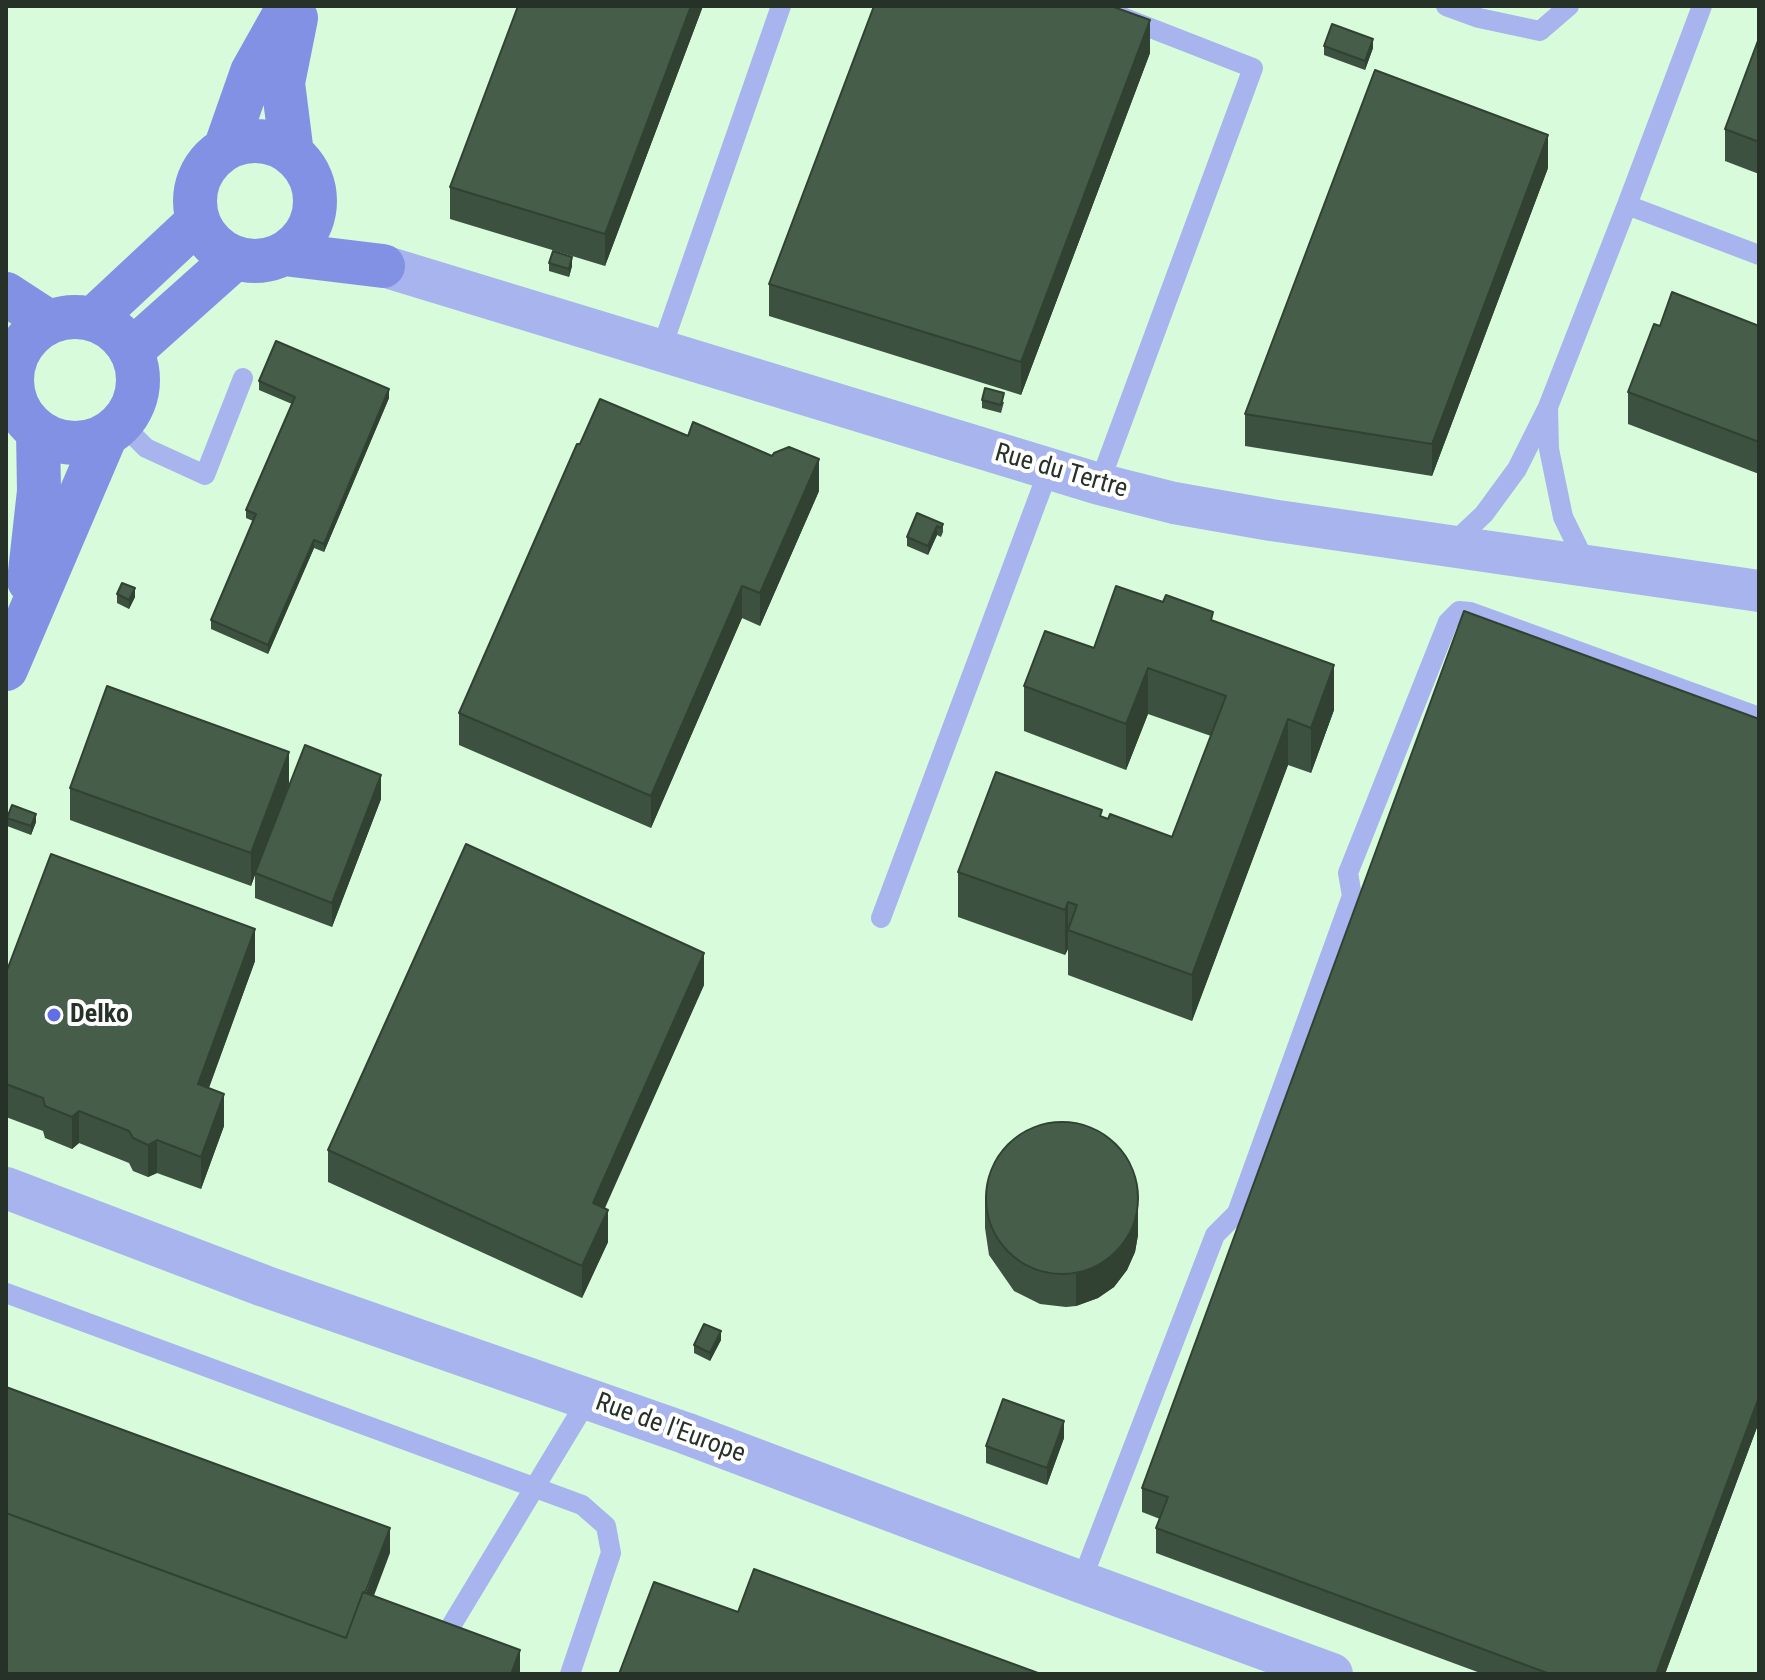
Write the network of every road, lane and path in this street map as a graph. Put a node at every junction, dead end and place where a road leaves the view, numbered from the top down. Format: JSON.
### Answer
{"nodes":[{"id":1,"x":289,"y":6,"type":"edge"},
{"id":2,"x":298,"y":6,"type":"edge"},
{"id":3,"x":781,"y":6,"type":"edge"},
{"id":4,"x":1094,"y":6,"type":"edge"},
{"id":5,"x":1446,"y":6,"type":"edge"},
{"id":6,"x":1569,"y":6,"type":"edge"},
{"id":7,"x":1702,"y":6,"type":"edge"},
{"id":8,"x":225,"y":149,"type":"junction"},
{"id":9,"x":292,"y":154,"type":"junction"},
{"id":10,"x":315,"y":196,"type":"junction"},
{"id":11,"x":1627,"y":205,"type":"junction"},
{"id":12,"x":198,"y":221,"type":"junction"},
{"id":13,"x":284,"y":254,"type":"junction"},
{"id":14,"x":1759,"y":255,"type":"edge"},
{"id":15,"x":235,"y":258,"type":"junction"},
{"id":16,"x":383,"y":266,"type":"junction"},
{"id":17,"x":6,"y":294,"type":"edge"},
{"id":18,"x":93,"y":319,"type":"junction"},
{"id":19,"x":49,"y":322,"type":"junction"},
{"id":20,"x":661,"y":350,"type":"junction"},
{"id":21,"x":131,"y":351,"type":"junction"},
{"id":22,"x":9,"y":374,"type":"edge"},
{"id":23,"x":243,"y":378,"type":"dead end"},
{"id":24,"x":1548,"y":407,"type":"junction"},
{"id":25,"x":113,"y":429,"type":"junction"},
{"id":26,"x":38,"y":431,"type":"junction"},
{"id":27,"x":1049,"y":469,"type":"junction"},
{"id":28,"x":1099,"y":484,"type":"junction"},
{"id":29,"x":1450,"y":546,"type":"junction"},
{"id":30,"x":1587,"y":566,"type":"junction"},
{"id":31,"x":1759,"y":591,"type":"edge"},
{"id":32,"x":15,"y":650,"type":"edge"},
{"id":33,"x":1759,"y":717,"type":"edge"},
{"id":34,"x":881,"y":918,"type":"dead end"},
{"id":35,"x":6,"y":1188,"type":"edge"},
{"id":36,"x":6,"y":1293,"type":"edge"},
{"id":37,"x":588,"y":1399,"type":"junction"},
{"id":38,"x":534,"y":1488,"type":"junction"},
{"id":39,"x":1081,"y":1582,"type":"junction"},
{"id":40,"x":448,"y":1631,"type":"edge"},
{"id":41,"x":570,"y":1674,"type":"edge"},
{"id":42,"x":1332,"y":1674,"type":"edge"}],
"edges":[{"from":1,"to":8,"type":"main road"},
{"from":2,"to":9,"type":"main road"},
{"from":3,"to":20,"type":"lane"},
{"from":4,"to":28,"type":"lane"},
{"from":5,"to":6,"type":"lane"},
{"from":7,"to":11,"type":"lane"},
{"from":8,"to":9,"type":"main road"},
{"from":8,"to":12,"type":"main road"},
{"from":9,"to":10,"type":"main road"},
{"from":10,"to":13,"type":"main road"},
{"from":10,"to":16,"type":"main road"},
{"from":11,"to":14,"type":"lane"},
{"from":11,"to":24,"type":"lane"},
{"from":12,"to":15,"type":"main road"},
{"from":12,"to":18,"type":"main road"},
{"from":13,"to":15,"type":"main road"},
{"from":13,"to":16,"type":"main road"},
{"from":15,"to":21,"type":"main road"},
{"from":16,"to":20,"type":"street","name":"Rue du Tertre"},
{"from":17,"to":19,"type":"main road"},
{"from":18,"to":19,"type":"main road"},
{"from":18,"to":21,"type":"main road"},
{"from":19,"to":22,"type":"main road"},
{"from":20,"to":27,"type":"street","name":"Rue du Tertre"},
{"from":21,"to":25,"type":"main road"},
{"from":22,"to":26,"type":"main road"},
{"from":23,"to":25,"type":"lane"},
{"from":24,"to":29,"type":"lane"},
{"from":24,"to":30,"type":"lane"},
{"from":25,"to":26,"type":"main road"},
{"from":25,"to":32,"type":"main road"},
{"from":26,"to":32,"type":"main road"},
{"from":27,"to":28,"type":"street","name":"Rue du Tertre"},
{"from":27,"to":34,"type":"lane"},
{"from":28,"to":29,"type":"street","name":"Rue du Tertre"},
{"from":29,"to":30,"type":"street","name":"Rue du Tertre"},
{"from":30,"to":31,"type":"street","name":"Rue du Tertre"},
{"from":33,"to":39,"type":"lane"},
{"from":35,"to":37,"type":"street","name":"Rue de l'Europe"},
{"from":36,"to":38,"type":"lane"},
{"from":37,"to":38,"type":"lane"},
{"from":37,"to":39,"type":"street","name":"Rue de l'Europe"},
{"from":38,"to":40,"type":"lane"},
{"from":38,"to":41,"type":"lane"},
{"from":39,"to":42,"type":"street","name":"Rue de l'Europe"}]}
